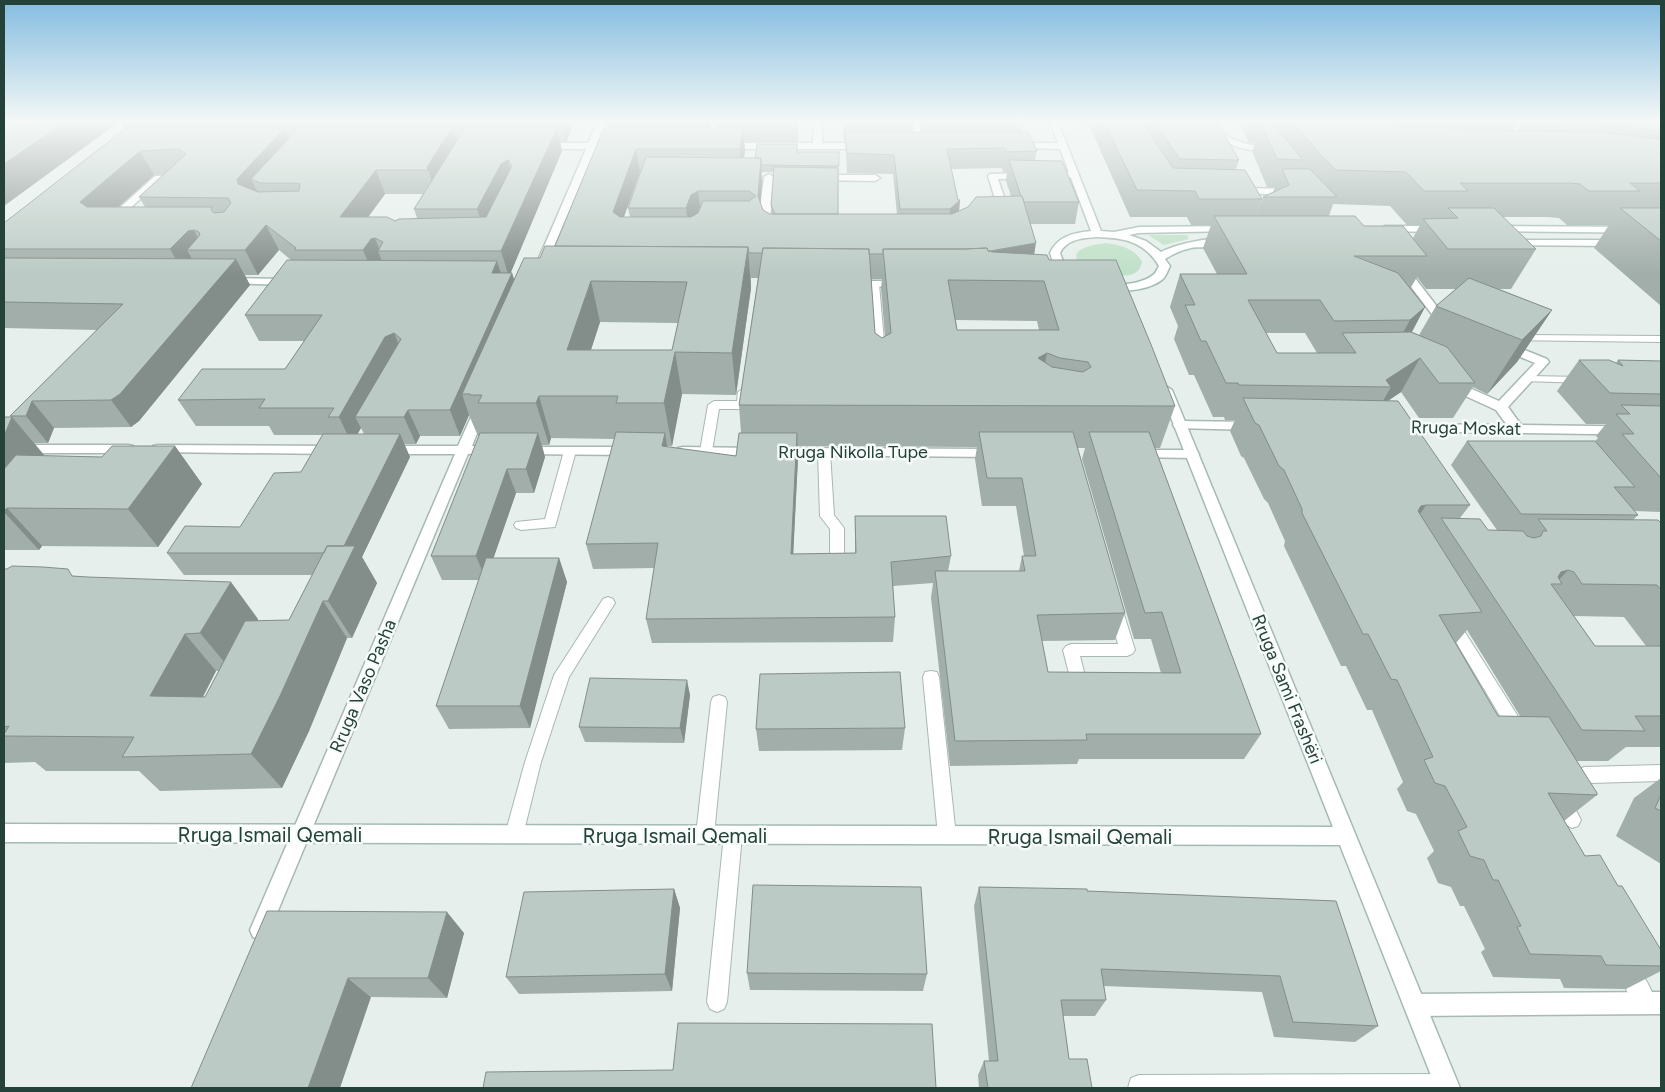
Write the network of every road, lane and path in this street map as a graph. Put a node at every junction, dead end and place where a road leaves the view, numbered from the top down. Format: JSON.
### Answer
{"nodes":[{"id":1,"x":580,"y":173,"type":"edge"},
{"id":2,"x":1074,"y":175,"type":"joint"},
{"id":3,"x":770,"y":177,"type":"dead end"},
{"id":4,"x":806,"y":178,"type":"edge"},
{"id":5,"x":876,"y":178,"type":"dead end"},
{"id":6,"x":186,"y":184,"type":"edge"},
{"id":7,"x":1300,"y":188,"type":"edge"},
{"id":8,"x":1226,"y":191,"type":"edge"},
{"id":9,"x":986,"y":212,"type":"edge"},
{"id":10,"x":121,"y":227,"type":"edge"},
{"id":11,"x":1241,"y":229,"type":"edge"},
{"id":12,"x":1376,"y":229,"type":"edge"},
{"id":13,"x":1448,"y":229,"type":"edge"},
{"id":14,"x":1486,"y":229,"type":"edge"},
{"id":15,"x":1661,"y":230,"type":"edge"},
{"id":16,"x":781,"y":234,"type":"edge"},
{"id":17,"x":1097,"y":234,"type":"junction"},
{"id":18,"x":1114,"y":235,"type":"junction"},
{"id":19,"x":1239,"y":243,"type":"edge"},
{"id":20,"x":1498,"y":243,"type":"edge"},
{"id":21,"x":1624,"y":243,"type":"edge"},
{"id":22,"x":1393,"y":256,"type":"edge"},
{"id":23,"x":1161,"y":257,"type":"junction"},
{"id":24,"x":537,"y":274,"type":"edge"},
{"id":25,"x":216,"y":281,"type":"edge"},
{"id":26,"x":300,"y":282,"type":"edge"},
{"id":27,"x":845,"y":284,"type":"edge"},
{"id":28,"x":874,"y":284,"type":"junction"},
{"id":29,"x":911,"y":284,"type":"edge"},
{"id":30,"x":1102,"y":287,"type":"junction"},
{"id":31,"x":1066,"y":289,"type":"edge"},
{"id":32,"x":1456,"y":326,"type":"edge"},
{"id":33,"x":1661,"y":339,"type":"edge"},
{"id":34,"x":1496,"y":340,"type":"joint"},
{"id":35,"x":880,"y":366,"type":"edge"},
{"id":36,"x":1159,"y":373,"type":"edge"},
{"id":37,"x":746,"y":379,"type":"edge"},
{"id":38,"x":1528,"y":379,"type":"junction"},
{"id":39,"x":1439,"y":380,"type":"edge"},
{"id":40,"x":1594,"y":381,"type":"edge"},
{"id":41,"x":484,"y":400,"type":"edge"},
{"id":42,"x":1501,"y":407,"type":"junction"},
{"id":43,"x":1180,"y":425,"type":"junction"},
{"id":44,"x":1265,"y":426,"type":"edge"},
{"id":45,"x":1381,"y":427,"type":"edge"},
{"id":46,"x":1517,"y":429,"type":"junction"},
{"id":47,"x":1557,"y":430,"type":"junction"},
{"id":48,"x":1661,"y":431,"type":"edge"},
{"id":49,"x":1568,"y":442,"type":"edge"},
{"id":50,"x":4,"y":449,"type":"edge"},
{"id":51,"x":78,"y":449,"type":"junction"},
{"id":52,"x":347,"y":450,"type":"edge"},
{"id":53,"x":375,"y":450,"type":"edge"},
{"id":54,"x":463,"y":450,"type":"junction"},
{"id":55,"x":570,"y":451,"type":"junction"},
{"id":56,"x":648,"y":451,"type":"edge"},
{"id":57,"x":667,"y":451,"type":"edge"},
{"id":58,"x":706,"y":452,"type":"junction"},
{"id":59,"x":824,"y":452,"type":"junction"},
{"id":60,"x":1013,"y":453,"type":"edge"},
{"id":61,"x":1124,"y":454,"type":"edge"},
{"id":62,"x":1192,"y":454,"type":"junction"},
{"id":63,"x":65,"y":464,"type":"edge"},
{"id":64,"x":521,"y":525,"type":"dead end"},
{"id":65,"x":837,"y":570,"type":"edge"},
{"id":66,"x":1111,"y":595,"type":"edge"},
{"id":67,"x":608,"y":603,"type":"dead end"},
{"id":68,"x":1445,"y":611,"type":"edge"},
{"id":69,"x":931,"y":677,"type":"dead end"},
{"id":70,"x":1078,"y":680,"type":"edge"},
{"id":71,"x":719,"y":702,"type":"dead end"},
{"id":72,"x":1526,"y":745,"type":"edge"},
{"id":73,"x":1661,"y":773,"type":"edge"},
{"id":74,"x":1551,"y":786,"type":"edge"},
{"id":75,"x":1572,"y":820,"type":"junction"},
{"id":76,"x":4,"y":833,"type":"edge"},
{"id":77,"x":300,"y":834,"type":"junction"},
{"id":78,"x":514,"y":835,"type":"junction"},
{"id":79,"x":705,"y":835,"type":"junction"},
{"id":80,"x":733,"y":835,"type":"junction"},
{"id":81,"x":948,"y":836,"type":"junction"},
{"id":82,"x":1346,"y":836,"type":"junction"},
{"id":83,"x":1567,"y":838,"type":"edge"},
{"id":84,"x":1617,"y":952,"type":"edge"},
{"id":85,"x":250,"y":953,"type":"edge"},
{"id":86,"x":718,"y":1002,"type":"dead end"},
{"id":87,"x":1654,"y":1003,"type":"edge"},
{"id":88,"x":1414,"y":1005,"type":"junction"},
{"id":89,"x":1448,"y":1087,"type":"edge"},
{"id":90,"x":1139,"y":1088,"type":"edge"}],
"edges":[{"from":1,"to":24,"type":"street"},
{"from":2,"to":9,"type":"street"},
{"from":2,"to":17,"type":"street"},
{"from":3,"to":16,"type":"street"},
{"from":4,"to":5,"type":"street"},
{"from":6,"to":10,"type":"street"},
{"from":7,"to":8,"type":"street"},
{"from":11,"to":18,"type":"street"},
{"from":12,"to":13,"type":"street"},
{"from":14,"to":15,"type":"street"},
{"from":17,"to":18,"type":"street"},
{"from":17,"to":30,"type":"street"},
{"from":18,"to":23,"type":"street"},
{"from":19,"to":23,"type":"street"},
{"from":20,"to":21,"type":"street"},
{"from":22,"to":32,"type":"street"},
{"from":23,"to":30,"type":"street"},
{"from":25,"to":26,"type":"street"},
{"from":27,"to":28,"type":"street"},
{"from":28,"to":29,"type":"street"},
{"from":28,"to":35,"type":"lane"},
{"from":30,"to":31,"type":"street"},
{"from":33,"to":34,"type":"lane"},
{"from":34,"to":38,"type":"street"},
{"from":36,"to":43,"type":"street","name":"Rruga Sami Frashëri"},
{"from":37,"to":58,"type":"lane"},
{"from":38,"to":40,"type":"lane"},
{"from":38,"to":42,"type":"street"},
{"from":39,"to":42,"type":"street"},
{"from":41,"to":54,"type":"street","name":"Rruga Vaso Pasha"},
{"from":42,"to":46,"type":"street"},
{"from":43,"to":44,"type":"street"},
{"from":43,"to":62,"type":"street","name":"Rruga Sami Frashëri"},
{"from":45,"to":46,"type":"street","name":"Rruga Moskat"},
{"from":46,"to":47,"type":"street","name":"Rruga Moskat"},
{"from":47,"to":48,"type":"street","name":"Rruga Moskat"},
{"from":47,"to":49,"type":"street"},
{"from":50,"to":51,"type":"street"},
{"from":51,"to":52,"type":"street"},
{"from":51,"to":63,"type":"lane"},
{"from":53,"to":54,"type":"street"},
{"from":54,"to":55,"type":"street"},
{"from":54,"to":77,"type":"street","name":"Rruga Vaso Pasha"},
{"from":55,"to":56,"type":"street"},
{"from":55,"to":64,"type":"lane"},
{"from":57,"to":58,"type":"street","name":"Rruga Nikolla Tupe"},
{"from":58,"to":59,"type":"street","name":"Rruga Nikolla Tupe"},
{"from":59,"to":60,"type":"street","name":"Rruga Nikolla Tupe"},
{"from":59,"to":65,"type":"lane"},
{"from":61,"to":62,"type":"street"},
{"from":62,"to":82,"type":"street","name":"Rruga Sami Frashëri"},
{"from":66,"to":70,"type":"lane"},
{"from":67,"to":78,"type":"lane"},
{"from":68,"to":72,"type":"lane"},
{"from":69,"to":81,"type":"lane"},
{"from":71,"to":79,"type":"lane"},
{"from":73,"to":75,"type":"lane"},
{"from":74,"to":75,"type":"lane"},
{"from":75,"to":83,"type":"lane"},
{"from":76,"to":77,"type":"street","name":"Rruga Ismail Qemali"},
{"from":77,"to":78,"type":"street","name":"Rruga Ismail Qemali"},
{"from":77,"to":85,"type":"street","name":"Rruga Vaso Pasha"},
{"from":78,"to":79,"type":"street","name":"Rruga Ismail Qemali"},
{"from":79,"to":80,"type":"street","name":"Rruga Ismail Qemali"},
{"from":80,"to":81,"type":"street","name":"Rruga Ismail Qemali"},
{"from":80,"to":86,"type":"lane"},
{"from":81,"to":82,"type":"street","name":"Rruga Ismail Qemali"},
{"from":82,"to":88,"type":"street","name":"Rruga Sami Frashëri"},
{"from":84,"to":87,"type":"lane"},
{"from":87,"to":88,"type":"street"},
{"from":88,"to":89,"type":"street","name":"Rruga Sami Frashëri"},
{"from":89,"to":90,"type":"lane"}]}
